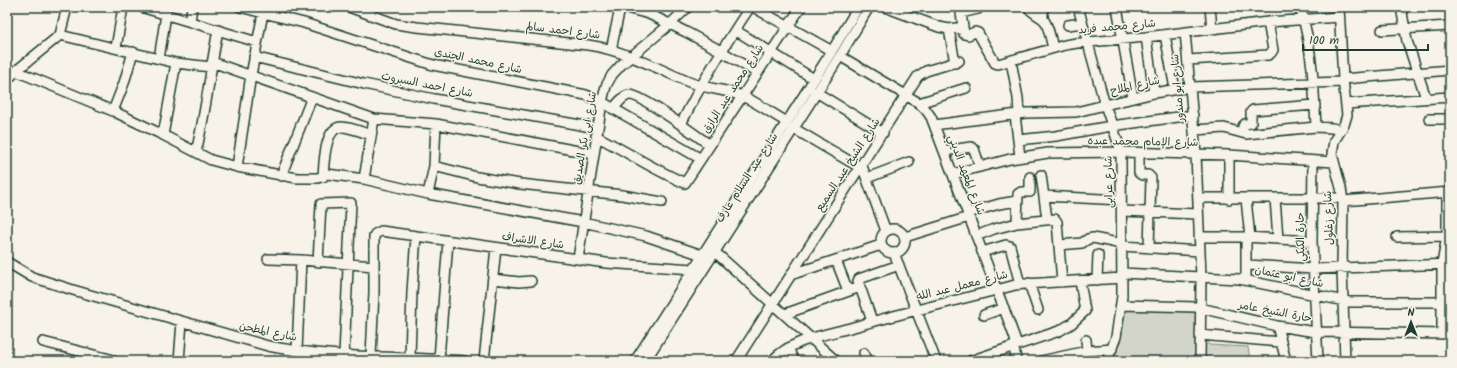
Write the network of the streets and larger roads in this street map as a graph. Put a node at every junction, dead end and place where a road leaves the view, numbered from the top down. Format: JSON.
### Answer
{"nodes":[{"id":1,"x":68,"y":7,"type":"edge"},
{"id":2,"x":123,"y":7,"type":"edge"},
{"id":3,"x":141,"y":7,"type":"edge"},
{"id":4,"x":192,"y":7,"type":"edge"},
{"id":5,"x":240,"y":7,"type":"edge"},
{"id":6,"x":348,"y":7,"type":"edge"},
{"id":7,"x":377,"y":7,"type":"edge"},
{"id":8,"x":750,"y":7,"type":"edge"},
{"id":9,"x":753,"y":7,"type":"edge"},
{"id":10,"x":801,"y":7,"type":"edge"},
{"id":11,"x":858,"y":7,"type":"edge"},
{"id":12,"x":868,"y":7,"type":"edge"},
{"id":13,"x":885,"y":7,"type":"edge"},
{"id":14,"x":979,"y":7,"type":"edge"},
{"id":15,"x":1028,"y":7,"type":"edge"},
{"id":16,"x":1043,"y":7,"type":"edge"},
{"id":17,"x":1078,"y":7,"type":"edge"},
{"id":18,"x":1117,"y":7,"type":"edge"},
{"id":19,"x":1210,"y":7,"type":"edge"},
{"id":20,"x":1300,"y":7,"type":"edge"},
{"id":21,"x":1339,"y":7,"type":"edge"},
{"id":22,"x":1401,"y":7,"type":"edge"},
{"id":23,"x":686,"y":8,"type":"edge"},
{"id":24,"x":263,"y":13,"type":"junction"},
{"id":25,"x":166,"y":14,"type":"junction"},
{"id":26,"x":375,"y":17,"type":"junction"},
{"id":27,"x":1339,"y":17,"type":"junction"},
{"id":28,"x":1043,"y":19,"type":"junction"},
{"id":29,"x":1304,"y":20,"type":"junction"},
{"id":30,"x":190,"y":21,"type":"junction"},
{"id":31,"x":1082,"y":22,"type":"junction"},
{"id":32,"x":1268,"y":22,"type":"junction"},
{"id":33,"x":669,"y":25,"type":"junction"},
{"id":34,"x":1068,"y":25,"type":"dead end"},
{"id":35,"x":788,"y":26,"type":"junction"},
{"id":36,"x":1450,"y":26,"type":"edge"},
{"id":37,"x":962,"y":28,"type":"junction"},
{"id":38,"x":949,"y":29,"type":"junction"},
{"id":39,"x":1212,"y":29,"type":"junction"},
{"id":40,"x":1404,"y":29,"type":"junction"},
{"id":41,"x":218,"y":30,"type":"junction"},
{"id":42,"x":735,"y":30,"type":"junction"},
{"id":43,"x":1382,"y":30,"type":"dead end"},
{"id":44,"x":1185,"y":32,"type":"junction"},
{"id":45,"x":60,"y":35,"type":"junction"},
{"id":46,"x":1165,"y":35,"type":"junction"},
{"id":47,"x":1146,"y":37,"type":"junction"},
{"id":48,"x":1122,"y":39,"type":"junction"},
{"id":49,"x":258,"y":42,"type":"junction"},
{"id":50,"x":1088,"y":42,"type":"junction"},
{"id":51,"x":116,"y":48,"type":"junction"},
{"id":52,"x":1053,"y":48,"type":"junction"},
{"id":53,"x":611,"y":50,"type":"junction"},
{"id":54,"x":721,"y":51,"type":"junction"},
{"id":55,"x":133,"y":52,"type":"junction"},
{"id":56,"x":771,"y":52,"type":"junction"},
{"id":57,"x":836,"y":54,"type":"junction"},
{"id":58,"x":631,"y":56,"type":"junction"},
{"id":59,"x":254,"y":57,"type":"junction"},
{"id":60,"x":158,"y":59,"type":"junction"},
{"id":61,"x":1188,"y":60,"type":"junction"},
{"id":62,"x":1011,"y":61,"type":"junction"},
{"id":63,"x":176,"y":63,"type":"junction"},
{"id":64,"x":211,"y":64,"type":"junction"},
{"id":65,"x":16,"y":70,"type":"junction"},
{"id":66,"x":1450,"y":70,"type":"edge"},
{"id":67,"x":757,"y":73,"type":"junction"},
{"id":68,"x":1417,"y":73,"type":"junction"},
{"id":69,"x":251,"y":75,"type":"junction"},
{"id":70,"x":814,"y":79,"type":"junction"},
{"id":71,"x":7,"y":80,"type":"edge"},
{"id":72,"x":1343,"y":81,"type":"junction"},
{"id":73,"x":1314,"y":84,"type":"junction"},
{"id":74,"x":700,"y":86,"type":"junction"},
{"id":75,"x":1190,"y":86,"type":"junction"},
{"id":76,"x":966,"y":88,"type":"dead end"},
{"id":77,"x":1175,"y":89,"type":"junction"},
{"id":78,"x":816,"y":92,"type":"junction"},
{"id":79,"x":1154,"y":93,"type":"junction"},
{"id":80,"x":312,"y":96,"type":"junction"},
{"id":81,"x":742,"y":96,"type":"junction"},
{"id":82,"x":907,"y":96,"type":"junction"},
{"id":83,"x":1450,"y":97,"type":"edge"},
{"id":84,"x":1133,"y":98,"type":"junction"},
{"id":85,"x":1426,"y":98,"type":"junction"},
{"id":86,"x":602,"y":102,"type":"junction"},
{"id":87,"x":918,"y":103,"type":"junction"},
{"id":88,"x":1346,"y":104,"type":"junction"},
{"id":89,"x":1104,"y":106,"type":"junction"},
{"id":90,"x":1315,"y":106,"type":"junction"},
{"id":91,"x":613,"y":108,"type":"junction"},
{"id":92,"x":113,"y":111,"type":"junction"},
{"id":93,"x":1017,"y":114,"type":"junction"},
{"id":94,"x":1193,"y":115,"type":"junction"},
{"id":95,"x":374,"y":119,"type":"junction"},
{"id":96,"x":1429,"y":119,"type":"dead end"},
{"id":97,"x":1450,"y":119,"type":"edge"},
{"id":98,"x":436,"y":124,"type":"junction"},
{"id":99,"x":681,"y":124,"type":"junction"},
{"id":100,"x":790,"y":125,"type":"junction"},
{"id":101,"x":934,"y":125,"type":"junction"},
{"id":102,"x":1111,"y":126,"type":"junction"},
{"id":103,"x":1316,"y":127,"type":"junction"},
{"id":104,"x":1194,"y":130,"type":"junction"},
{"id":105,"x":1341,"y":130,"type":"junction"},
{"id":106,"x":597,"y":132,"type":"junction"},
{"id":107,"x":883,"y":133,"type":"junction"},
{"id":108,"x":1243,"y":133,"type":"junction"},
{"id":109,"x":372,"y":134,"type":"junction"},
{"id":110,"x":163,"y":135,"type":"junction"},
{"id":111,"x":1018,"y":140,"type":"junction"},
{"id":112,"x":710,"y":145,"type":"junction"},
{"id":113,"x":944,"y":151,"type":"junction"},
{"id":114,"x":196,"y":152,"type":"junction"},
{"id":115,"x":1121,"y":152,"type":"junction"},
{"id":116,"x":1139,"y":153,"type":"junction"},
{"id":117,"x":594,"y":154,"type":"junction"},
{"id":118,"x":1196,"y":154,"type":"junction"},
{"id":119,"x":1229,"y":155,"type":"junction"},
{"id":120,"x":1020,"y":157,"type":"junction"},
{"id":121,"x":701,"y":159,"type":"junction"},
{"id":122,"x":1312,"y":160,"type":"junction"},
{"id":123,"x":909,"y":162,"type":"dead end"},
{"id":124,"x":1334,"y":162,"type":"junction"},
{"id":125,"x":434,"y":166,"type":"junction"},
{"id":126,"x":237,"y":167,"type":"junction"},
{"id":127,"x":861,"y":167,"type":"junction"},
{"id":128,"x":980,"y":167,"type":"junction"},
{"id":129,"x":953,"y":174,"type":"junction"},
{"id":130,"x":1041,"y":175,"type":"dead end"},
{"id":131,"x":281,"y":176,"type":"junction"},
{"id":132,"x":322,"y":177,"type":"junction"},
{"id":133,"x":1030,"y":177,"type":"dead end"},
{"id":134,"x":867,"y":178,"type":"junction"},
{"id":135,"x":364,"y":180,"type":"junction"},
{"id":136,"x":685,"y":183,"type":"joint"},
{"id":137,"x":588,"y":191,"type":"junction"},
{"id":138,"x":1449,"y":192,"type":"edge"},
{"id":139,"x":428,"y":194,"type":"junction"},
{"id":140,"x":1044,"y":196,"type":"junction"},
{"id":141,"x":1198,"y":198,"type":"junction"},
{"id":142,"x":1275,"y":198,"type":"junction"},
{"id":143,"x":1312,"y":198,"type":"junction"},
{"id":144,"x":1229,"y":199,"type":"junction"},
{"id":145,"x":1246,"y":199,"type":"junction"},
{"id":146,"x":1121,"y":200,"type":"junction"},
{"id":147,"x":1342,"y":200,"type":"junction"},
{"id":148,"x":1017,"y":201,"type":"junction"},
{"id":149,"x":662,"y":202,"type":"dead end"},
{"id":150,"x":1122,"y":211,"type":"junction"},
{"id":151,"x":1150,"y":212,"type":"junction"},
{"id":152,"x":1198,"y":214,"type":"junction"},
{"id":153,"x":968,"y":215,"type":"junction"},
{"id":154,"x":1047,"y":219,"type":"junction"},
{"id":155,"x":583,"y":222,"type":"junction"},
{"id":156,"x":1017,"y":223,"type":"junction"},
{"id":157,"x":1449,"y":223,"type":"edge"},
{"id":158,"x":886,"y":231,"type":"junction"},
{"id":159,"x":416,"y":236,"type":"junction"},
{"id":160,"x":976,"y":236,"type":"junction"},
{"id":161,"x":1447,"y":236,"type":"junction"},
{"id":162,"x":905,"y":237,"type":"junction"},
{"id":163,"x":1199,"y":237,"type":"junction"},
{"id":164,"x":1397,"y":237,"type":"dead end"},
{"id":165,"x":1248,"y":238,"type":"junction"},
{"id":166,"x":1278,"y":239,"type":"junction"},
{"id":167,"x":448,"y":241,"type":"junction"},
{"id":168,"x":1312,"y":241,"type":"junction"},
{"id":169,"x":881,"y":245,"type":"junction"},
{"id":170,"x":1122,"y":245,"type":"junction"},
{"id":171,"x":1059,"y":246,"type":"junction"},
{"id":172,"x":496,"y":248,"type":"junction"},
{"id":173,"x":1149,"y":248,"type":"junction"},
{"id":174,"x":1200,"y":251,"type":"junction"},
{"id":175,"x":715,"y":252,"type":"junction"},
{"id":176,"x":982,"y":252,"type":"junction"},
{"id":177,"x":894,"y":254,"type":"junction"},
{"id":178,"x":702,"y":255,"type":"junction"},
{"id":179,"x":1098,"y":255,"type":"dead end"},
{"id":180,"x":268,"y":259,"type":"dead end"},
{"id":181,"x":578,"y":259,"type":"junction"},
{"id":182,"x":301,"y":260,"type":"junction"},
{"id":183,"x":836,"y":260,"type":"junction"},
{"id":184,"x":7,"y":262,"type":"edge"},
{"id":185,"x":318,"y":262,"type":"junction"},
{"id":186,"x":347,"y":264,"type":"junction"},
{"id":187,"x":1446,"y":264,"type":"edge"},
{"id":188,"x":899,"y":265,"type":"junction"},
{"id":189,"x":1247,"y":265,"type":"junction"},
{"id":190,"x":374,"y":266,"type":"junction"},
{"id":191,"x":693,"y":269,"type":"junction"},
{"id":192,"x":1313,"y":269,"type":"junction"},
{"id":193,"x":1342,"y":269,"type":"junction"},
{"id":194,"x":792,"y":274,"type":"junction"},
{"id":195,"x":1122,"y":276,"type":"junction"},
{"id":196,"x":1201,"y":277,"type":"junction"},
{"id":197,"x":493,"y":279,"type":"junction"},
{"id":198,"x":1097,"y":280,"type":"junction"},
{"id":199,"x":1246,"y":280,"type":"junction"},
{"id":200,"x":531,"y":281,"type":"dead end"},
{"id":201,"x":1080,"y":281,"type":"junction"},
{"id":202,"x":1062,"y":282,"type":"junction"},
{"id":203,"x":1025,"y":284,"type":"junction"},
{"id":204,"x":860,"y":286,"type":"junction"},
{"id":205,"x":997,"y":290,"type":"junction"},
{"id":206,"x":848,"y":291,"type":"junction"},
{"id":207,"x":1314,"y":295,"type":"junction"},
{"id":208,"x":1343,"y":301,"type":"junction"},
{"id":209,"x":773,"y":304,"type":"junction"},
{"id":210,"x":1446,"y":304,"type":"edge"},
{"id":211,"x":1121,"y":305,"type":"junction"},
{"id":212,"x":1004,"y":308,"type":"junction"},
{"id":213,"x":1200,"y":308,"type":"junction"},
{"id":214,"x":916,"y":310,"type":"junction"},
{"id":215,"x":1038,"y":310,"type":"dead end"},
{"id":216,"x":785,"y":314,"type":"junction"},
{"id":217,"x":984,"y":315,"type":"dead end"},
{"id":218,"x":872,"y":321,"type":"junction"},
{"id":219,"x":182,"y":322,"type":"junction"},
{"id":220,"x":1277,"y":326,"type":"junction"},
{"id":221,"x":1316,"y":332,"type":"junction"},
{"id":222,"x":1344,"y":332,"type":"junction"},
{"id":223,"x":1446,"y":334,"type":"edge"},
{"id":224,"x":1200,"y":335,"type":"junction"},
{"id":225,"x":811,"y":339,"type":"junction"},
{"id":226,"x":1086,"y":340,"type":"dead end"},
{"id":227,"x":43,"y":342,"type":"dead end"},
{"id":228,"x":1281,"y":342,"type":"junction"},
{"id":229,"x":1015,"y":345,"type":"junction"},
{"id":230,"x":788,"y":348,"type":"junction"},
{"id":231,"x":1112,"y":349,"type":"junction"},
{"id":232,"x":297,"y":351,"type":"junction"},
{"id":233,"x":344,"y":355,"type":"junction"},
{"id":234,"x":1081,"y":355,"type":"edge"},
{"id":235,"x":371,"y":356,"type":"junction"},
{"id":236,"x":410,"y":357,"type":"junction"},
{"id":237,"x":439,"y":359,"type":"junction"},
{"id":238,"x":739,"y":360,"type":"edge"},
{"id":239,"x":113,"y":361,"type":"edge"},
{"id":240,"x":179,"y":361,"type":"edge"},
{"id":241,"x":465,"y":361,"type":"edge"},
{"id":242,"x":484,"y":361,"type":"edge"},
{"id":243,"x":635,"y":361,"type":"edge"},
{"id":244,"x":645,"y":361,"type":"edge"},
{"id":245,"x":772,"y":361,"type":"edge"},
{"id":246,"x":794,"y":361,"type":"edge"},
{"id":247,"x":836,"y":361,"type":"edge"},
{"id":248,"x":936,"y":361,"type":"edge"},
{"id":249,"x":970,"y":361,"type":"edge"},
{"id":250,"x":1016,"y":361,"type":"edge"},
{"id":251,"x":1041,"y":361,"type":"edge"},
{"id":252,"x":1107,"y":361,"type":"edge"},
{"id":253,"x":1200,"y":361,"type":"edge"},
{"id":254,"x":1286,"y":361,"type":"edge"},
{"id":255,"x":1318,"y":361,"type":"edge"},
{"id":256,"x":1345,"y":361,"type":"edge"}],
"edges":[{"from":1,"to":45,"type":"street"},
{"from":2,"to":51,"type":"street"},
{"from":3,"to":25,"type":"street"},
{"from":4,"to":30,"type":"street"},
{"from":5,"to":24,"type":"street","name":"شارع محمد الجندى"},
{"from":6,"to":26,"type":"street","name":"شارع احمد سالم"},
{"from":7,"to":26,"type":"street"},
{"from":8,"to":42,"type":"street"},
{"from":9,"to":35,"type":"street","name":"شارع المعهد الديني"},
{"from":10,"to":35,"type":"street","name":"شارع محمد عبد الرازق"},
{"from":11,"to":57,"type":"street","name":"شارع عبد السلام عارف"},
{"from":12,"to":57,"type":"street","name":"شارع عبد السلام عارف"},
{"from":13,"to":38,"type":"street"},
{"from":14,"to":37,"type":"street"},
{"from":15,"to":28,"type":"street"},
{"from":16,"to":28,"type":"street"},
{"from":17,"to":31,"type":"street","name":"شارع عرابى"},
{"from":18,"to":48,"type":"street"},
{"from":19,"to":39,"type":"street"},
{"from":20,"to":29,"type":"street"},
{"from":21,"to":27,"type":"street","name":"شارع زغلول"},
{"from":22,"to":40,"type":"street"},
{"from":23,"to":33,"type":"street","name":"شارع ابى بكر الصديق"},
{"from":24,"to":49,"type":"street"},
{"from":24,"to":86,"type":"street","name":"شارع محمد الجندى"},
{"from":25,"to":30,"type":"street"},
{"from":25,"to":60,"type":"street"},
{"from":26,"to":53,"type":"street","name":"شارع احمد سالم"},
{"from":27,"to":29,"type":"street","name":"شارع محمد فريد"},
{"from":27,"to":72,"type":"street","name":"شارع زغلول"},
{"from":28,"to":52,"type":"street"},
{"from":29,"to":32,"type":"street","name":"شارع محمد فريد"},
{"from":29,"to":73,"type":"street"},
{"from":30,"to":41,"type":"street"},
{"from":31,"to":34,"type":"street"},
{"from":31,"to":50,"type":"street","name":"شارع عرابى"},
{"from":32,"to":39,"type":"street","name":"شارع محمد فريد"},
{"from":32,"to":61,"type":"street"},
{"from":33,"to":53,"type":"street"},
{"from":33,"to":54,"type":"street"},
{"from":33,"to":58,"type":"street","name":"شارع ابى بكر الصديق"},
{"from":35,"to":56,"type":"street","name":"شارع محمد عبد الرازق"},
{"from":35,"to":57,"type":"street","name":"شارع المعهد الديني"},
{"from":36,"to":40,"type":"street"},
{"from":37,"to":38,"type":"street"},
{"from":37,"to":62,"type":"street","name":"شارع محمد فريد"},
{"from":38,"to":82,"type":"street","name":"شارع الشيخ عبد السميع"},
{"from":39,"to":44,"type":"street","name":"شارع محمد فريد"},
{"from":40,"to":43,"type":"street"},
{"from":40,"to":68,"type":"street"},
{"from":41,"to":49,"type":"street"},
{"from":41,"to":64,"type":"street"},
{"from":42,"to":54,"type":"street"},
{"from":42,"to":56,"type":"street"},
{"from":44,"to":46,"type":"street","name":"شارع محمد فريد"},
{"from":44,"to":61,"type":"street","name":"شارع ابو مندور"},
{"from":45,"to":51,"type":"street"},
{"from":45,"to":65,"type":"street"},
{"from":46,"to":47,"type":"street","name":"شارع محمد فريد"},
{"from":46,"to":77,"type":"street"},
{"from":47,"to":48,"type":"street","name":"شارع محمد فريد"},
{"from":47,"to":79,"type":"street"},
{"from":48,"to":50,"type":"street","name":"شارع محمد فريد"},
{"from":48,"to":84,"type":"street"},
{"from":49,"to":59,"type":"street"},
{"from":50,"to":52,"type":"street","name":"شارع محمد فريد"},
{"from":50,"to":89,"type":"street","name":"شارع عرابى"},
{"from":51,"to":55,"type":"street"},
{"from":52,"to":62,"type":"street","name":"شارع محمد فريد"},
{"from":53,"to":58,"type":"street","name":"شارع احمد سالم"},
{"from":54,"to":67,"type":"street"},
{"from":54,"to":74,"type":"street"},
{"from":55,"to":60,"type":"street"},
{"from":55,"to":92,"type":"street"},
{"from":56,"to":67,"type":"street","name":"شارع محمد عبد الرازق"},
{"from":56,"to":70,"type":"street"},
{"from":57,"to":70,"type":"street","name":"شارع عبد السلام عارف"},
{"from":57,"to":78,"type":"street","name":"شارع عبد السلام عارف"},
{"from":57,"to":82,"type":"street","name":"شارع المعهد الديني"},
{"from":58,"to":74,"type":"street","name":"شارع احمد سالم"},
{"from":58,"to":86,"type":"street","name":"شارع ابى بكر الصديق"},
{"from":59,"to":69,"type":"street"},
{"from":59,"to":106,"type":"street","name":"شارع احمد السبروت"},
{"from":60,"to":63,"type":"street"},
{"from":61,"to":75,"type":"street","name":"شارع ابو مندور"},
{"from":62,"to":93,"type":"street"},
{"from":63,"to":64,"type":"street"},
{"from":63,"to":110,"type":"street"},
{"from":64,"to":69,"type":"street"},
{"from":64,"to":114,"type":"street"},
{"from":65,"to":71,"type":"street"},
{"from":65,"to":92,"type":"street"},
{"from":66,"to":68,"type":"street","name":"شارع الملاح"},
{"from":67,"to":81,"type":"street","name":"شارع محمد عبد الرازق"},
{"from":68,"to":72,"type":"street","name":"شارع الملاح"},
{"from":68,"to":85,"type":"street"},
{"from":69,"to":80,"type":"street"},
{"from":69,"to":126,"type":"street"},
{"from":70,"to":100,"type":"street","name":"شارع عبد السلام عارف"},
{"from":72,"to":73,"type":"street","name":"شارع الملاح"},
{"from":72,"to":88,"type":"street","name":"شارع زغلول"},
{"from":73,"to":75,"type":"street","name":"شارع الملاح"},
{"from":73,"to":90,"type":"street"},
{"from":74,"to":81,"type":"street","name":"شارع احمد سالم"},
{"from":74,"to":99,"type":"street"},
{"from":75,"to":77,"type":"street","name":"شارع الملاح"},
{"from":75,"to":94,"type":"street","name":"شارع ابو مندور"},
{"from":76,"to":87,"type":"street"},
{"from":77,"to":79,"type":"street","name":"شارع الملاح"},
{"from":78,"to":100,"type":"street","name":"شارع عبد السلام عارف"},
{"from":78,"to":107,"type":"street"},
{"from":79,"to":84,"type":"street","name":"شارع الملاح"},
{"from":80,"to":95,"type":"street"},
{"from":80,"to":131,"type":"street"},
{"from":81,"to":100,"type":"street","name":"شارع احمد سالم"},
{"from":81,"to":112,"type":"street","name":"شارع محمد عبد الرازق"},
{"from":82,"to":87,"type":"street","name":"شارع المعهد الديني"},
{"from":82,"to":107,"type":"street","name":"شارع الشيخ عبد السميع"},
{"from":83,"to":85,"type":"street"},
{"from":84,"to":89,"type":"street","name":"شارع الملاح"},
{"from":85,"to":88,"type":"street"},
{"from":86,"to":91,"type":"street","name":"شارع محمد الجندى"},
{"from":86,"to":106,"type":"street","name":"شارع ابى بكر الصديق"},
{"from":87,"to":101,"type":"street","name":"شارع المعهد الديني"},
{"from":88,"to":105,"type":"street","name":"شارع زغلول"},
{"from":89,"to":93,"type":"street","name":"شارع الملاح"},
{"from":89,"to":102,"type":"street","name":"شارع عرابى"},
{"from":90,"to":103,"type":"street"},
{"from":90,"to":108,"type":"street"},
{"from":91,"to":99,"type":"street"},
{"from":91,"to":121,"type":"street","name":"شارع محمد الجندى"},
{"from":92,"to":110,"type":"street"},
{"from":93,"to":101,"type":"street","name":"شارع الملاح"},
{"from":93,"to":111,"type":"street"},
{"from":94,"to":102,"type":"street"},
{"from":94,"to":104,"type":"street","name":"شارع ابو مندور"},
{"from":95,"to":98,"type":"street"},
{"from":95,"to":109,"type":"street"},
{"from":96,"to":97,"type":"street"},
{"from":98,"to":117,"type":"street"},
{"from":98,"to":125,"type":"street"},
{"from":99,"to":112,"type":"street"},
{"from":100,"to":127,"type":"street","name":"شارع احمد سالم"},
{"from":100,"to":175,"type":"street","name":"شارع عبد السلام عارف"},
{"from":100,"to":178,"type":"street","name":"شارع عبد السلام عارف"},
{"from":101,"to":113,"type":"street","name":"شارع المعهد الديني"},
{"from":102,"to":111,"type":"street"},
{"from":102,"to":115,"type":"street","name":"شارع عرابى"},
{"from":103,"to":105,"type":"street"},
{"from":103,"to":108,"type":"street"},
{"from":104,"to":108,"type":"street"},
{"from":104,"to":118,"type":"street","name":"شارع ابو مندور"},
{"from":105,"to":124,"type":"street","name":"شارع زغلول"},
{"from":106,"to":117,"type":"street","name":"شارع ابى بكر الصديق"},
{"from":106,"to":136,"type":"street","name":"شارع احمد السبروت"},
{"from":107,"to":127,"type":"street","name":"شارع الشيخ عبد السميع"},
{"from":109,"to":132,"type":"street"},
{"from":109,"to":135,"type":"street"},
{"from":110,"to":114,"type":"street"},
{"from":111,"to":120,"type":"street"},
{"from":112,"to":121,"type":"street","name":"شارع محمد عبد الرازق"},
{"from":113,"to":128,"type":"street"},
{"from":113,"to":129,"type":"street","name":"شارع المعهد الديني"},
{"from":114,"to":126,"type":"street"},
{"from":115,"to":116,"type":"street","name":"شارع الإمام محمد عبده"},
{"from":115,"to":120,"type":"street","name":"شارع الإمام محمد عبده"},
{"from":115,"to":146,"type":"street","name":"شارع عرابى"},
{"from":116,"to":118,"type":"street","name":"شارع الإمام محمد عبده"},
{"from":116,"to":151,"type":"street"},
{"from":117,"to":137,"type":"street","name":"شارع ابى بكر الصديق"},
{"from":118,"to":119,"type":"street","name":"شارع الإمام محمد عبده"},
{"from":118,"to":141,"type":"street","name":"شارع ابو مندور"},
{"from":119,"to":122,"type":"street","name":"شارع الإمام محمد عبده"},
{"from":119,"to":144,"type":"street"},
{"from":120,"to":128,"type":"street","name":"شارع الإمام محمد عبده"},
{"from":121,"to":136,"type":"street","name":"شارع محمد عبد الرازق"},
{"from":122,"to":124,"type":"street","name":"شارع الإمام محمد عبده"},
{"from":122,"to":143,"type":"street","name":"حارة الكيكي"},
{"from":123,"to":134,"type":"street"},
{"from":124,"to":147,"type":"street","name":"شارع زغلول"},
{"from":125,"to":137,"type":"street"},
{"from":125,"to":139,"type":"street"},
{"from":126,"to":131,"type":"street"},
{"from":127,"to":134,"type":"street"},
{"from":127,"to":194,"type":"street","name":"شارع الشيخ عبد السميع"},
{"from":128,"to":129,"type":"street","name":"شارع الإمام محمد عبده"},
{"from":129,"to":153,"type":"street","name":"شارع المعهد الديني"},
{"from":130,"to":140,"type":"street"},
{"from":131,"to":132,"type":"street"},
{"from":132,"to":135,"type":"street"},
{"from":133,"to":148,"type":"street"},
{"from":134,"to":158,"type":"street"},
{"from":135,"to":139,"type":"street"},
{"from":137,"to":149,"type":"street"},
{"from":137,"to":155,"type":"street","name":"شارع ابى بكر الصديق"},
{"from":138,"to":147,"type":"street"},
{"from":138,"to":157,"type":"street"},
{"from":139,"to":155,"type":"street"},
{"from":140,"to":146,"type":"street"},
{"from":140,"to":154,"type":"street"},
{"from":141,"to":144,"type":"street"},
{"from":141,"to":152,"type":"street","name":"شارع ابو مندور"},
{"from":142,"to":143,"type":"street"},
{"from":142,"to":145,"type":"street"},
{"from":142,"to":166,"type":"street"},
{"from":143,"to":147,"type":"street"},
{"from":143,"to":168,"type":"street","name":"حارة الكيكي"},
{"from":144,"to":145,"type":"street"},
{"from":145,"to":165,"type":"street"},
{"from":146,"to":150,"type":"street","name":"شارع عرابى"},
{"from":147,"to":193,"type":"street","name":"شارع زغلول"},
{"from":148,"to":153,"type":"street"},
{"from":148,"to":156,"type":"street"},
{"from":150,"to":151,"type":"street"},
{"from":150,"to":170,"type":"street","name":"شارع عرابى"},
{"from":151,"to":152,"type":"street"},
{"from":151,"to":173,"type":"street"},
{"from":152,"to":163,"type":"street","name":"شارع ابو مندور"},
{"from":153,"to":160,"type":"street","name":"شارع المعهد الديني"},
{"from":153,"to":162,"type":"street"},
{"from":154,"to":156,"type":"street"},
{"from":154,"to":171,"type":"street"},
{"from":155,"to":178,"type":"street"},
{"from":155,"to":181,"type":"street","name":"شارع ابى بكر الصديق"},
{"from":156,"to":160,"type":"street"},
{"from":157,"to":161,"type":"street"},
{"from":158,"to":162,"type":"street"},
{"from":158,"to":169,"type":"street"},
{"from":159,"to":167,"type":"street","name":"شارع الاشراف"},
{"from":159,"to":190,"type":"street","name":"شارع الاشراف"},
{"from":159,"to":236,"type":"street"},
{"from":160,"to":176,"type":"street","name":"شارع المعهد الديني"},
{"from":161,"to":164,"type":"street"},
{"from":161,"to":187,"type":"street"},
{"from":162,"to":177,"type":"street"},
{"from":163,"to":165,"type":"street"},
{"from":163,"to":174,"type":"street","name":"شارع ابو مندور"},
{"from":165,"to":166,"type":"street"},
{"from":165,"to":189,"type":"street"},
{"from":166,"to":168,"type":"street"},
{"from":167,"to":172,"type":"street","name":"شارع الاشراف"},
{"from":167,"to":237,"type":"street"},
{"from":168,"to":192,"type":"street","name":"حارة الكيكي"},
{"from":169,"to":177,"type":"street"},
{"from":169,"to":183,"type":"street"},
{"from":170,"to":171,"type":"street"},
{"from":170,"to":173,"type":"street"},
{"from":170,"to":195,"type":"street","name":"شارع عرابى"},
{"from":171,"to":202,"type":"street"},
{"from":172,"to":181,"type":"street","name":"شارع الاشراف"},
{"from":172,"to":197,"type":"street"},
{"from":173,"to":174,"type":"street"},
{"from":174,"to":196,"type":"street","name":"شارع ابو مندور"},
{"from":175,"to":209,"type":"street"},
{"from":175,"to":244,"type":"street","name":"شارع عبد السلام عارف"},
{"from":176,"to":203,"type":"street"},
{"from":176,"to":205,"type":"street","name":"شارع المعهد الديني"},
{"from":177,"to":188,"type":"street"},
{"from":178,"to":191,"type":"street","name":"شارع عبد السلام عارف"},
{"from":179,"to":198,"type":"street"},
{"from":180,"to":182,"type":"street"},
{"from":181,"to":191,"type":"street","name":"شارع الاشراف"},
{"from":182,"to":185,"type":"street"},
{"from":182,"to":232,"type":"street"},
{"from":183,"to":194,"type":"street"},
{"from":183,"to":206,"type":"street"},
{"from":184,"to":219,"type":"street","name":"شارع المطحن"},
{"from":185,"to":186,"type":"street"},
{"from":185,"to":186,"type":"street"},
{"from":186,"to":190,"type":"street"},
{"from":186,"to":233,"type":"street"},
{"from":187,"to":193,"type":"street"},
{"from":187,"to":210,"type":"street"},
{"from":188,"to":204,"type":"street"},
{"from":188,"to":214,"type":"street"},
{"from":189,"to":192,"type":"street"},
{"from":189,"to":199,"type":"street"},
{"from":190,"to":235,"type":"street"},
{"from":191,"to":243,"type":"street","name":"شارع عبد السلام عارف"},
{"from":192,"to":193,"type":"street"},
{"from":192,"to":207,"type":"street","name":"حارة الكيكي"},
{"from":193,"to":208,"type":"street","name":"شارع زغلول"},
{"from":194,"to":209,"type":"street","name":"شارع الشيخ عبد السميع"},
{"from":195,"to":196,"type":"street","name":"شارع ابو عثمان"},
{"from":195,"to":198,"type":"street","name":"شارع معمل عبد الله"},
{"from":195,"to":211,"type":"street","name":"شارع عرابى"},
{"from":196,"to":199,"type":"street","name":"شارع ابو عثمان"},
{"from":196,"to":213,"type":"street","name":"شارع ابو مندور"},
{"from":197,"to":200,"type":"street"},
{"from":197,"to":242,"type":"street"},
{"from":198,"to":201,"type":"street","name":"شارع معمل عبد الله"},
{"from":199,"to":207,"type":"street","name":"شارع ابو عثمان"},
{"from":201,"to":202,"type":"street","name":"شارع معمل عبد الله"},
{"from":201,"to":229,"type":"street"},
{"from":202,"to":203,"type":"street","name":"شارع معمل عبد الله"},
{"from":203,"to":205,"type":"street","name":"شارع معمل عبد الله"},
{"from":203,"to":215,"type":"street"},
{"from":204,"to":206,"type":"street"},
{"from":204,"to":218,"type":"street"},
{"from":205,"to":212,"type":"street","name":"شارع المعهد الديني"},
{"from":205,"to":214,"type":"street","name":"شارع معمل عبد الله"},
{"from":206,"to":216,"type":"street"},
{"from":207,"to":208,"type":"street","name":"شارع ابو عثمان"},
{"from":207,"to":221,"type":"street","name":"حارة الكيكي"},
{"from":208,"to":210,"type":"street","name":"شارع ابو عثمان"},
{"from":208,"to":222,"type":"street","name":"شارع زغلول"},
{"from":209,"to":216,"type":"street"},
{"from":209,"to":238,"type":"street","name":"شارع الشيخ عبد السميع"},
{"from":210,"to":223,"type":"street"},
{"from":211,"to":213,"type":"street","name":"حارة الشيخ عامر"},
{"from":211,"to":231,"type":"street","name":"شارع عرابى"},
{"from":212,"to":217,"type":"street"},
{"from":212,"to":229,"type":"street","name":"شارع المعهد الديني"},
{"from":213,"to":220,"type":"street","name":"حارة الشيخ عامر"},
{"from":213,"to":224,"type":"street","name":"شارع ابو مندور"},
{"from":214,"to":218,"type":"street","name":"شارع معمل عبد الله"},
{"from":214,"to":248,"type":"street"},
{"from":216,"to":225,"type":"street"},
{"from":218,"to":225,"type":"street","name":"شارع معمل عبد الله"},
{"from":219,"to":232,"type":"street","name":"شارع المطحن"},
{"from":219,"to":240,"type":"street"},
{"from":220,"to":221,"type":"street","name":"حارة الشيخ عامر"},
{"from":220,"to":228,"type":"street"},
{"from":221,"to":222,"type":"street","name":"حارة الشيخ عامر"},
{"from":221,"to":255,"type":"street","name":"حارة الكيكي"},
{"from":222,"to":223,"type":"street","name":"حارة الشيخ عامر"},
{"from":222,"to":256,"type":"street","name":"شارع زغلول"},
{"from":224,"to":228,"type":"street"},
{"from":224,"to":253,"type":"street","name":"شارع ابو مندور"},
{"from":225,"to":230,"type":"street","name":"شارع معمل عبد الله"},
{"from":225,"to":247,"type":"street"},
{"from":226,"to":234,"type":"street"},
{"from":227,"to":239,"type":"street"},
{"from":228,"to":254,"type":"street"},
{"from":229,"to":249,"type":"street"},
{"from":229,"to":250,"type":"street","name":"شارع المعهد الديني"},
{"from":230,"to":245,"type":"street","name":"شارع معمل عبد الله"},
{"from":230,"to":246,"type":"street"},
{"from":231,"to":234,"type":"street"},
{"from":231,"to":252,"type":"street","name":"شارع عرابى"},
{"from":232,"to":233,"type":"street","name":"شارع المطحن"},
{"from":233,"to":235,"type":"street","name":"شارع المطحن"},
{"from":234,"to":251,"type":"street"},
{"from":235,"to":236,"type":"street","name":"شارع المطحن"},
{"from":236,"to":237,"type":"street","name":"شارع المطحن"},
{"from":237,"to":241,"type":"street","name":"شارع المطحن"}]}
